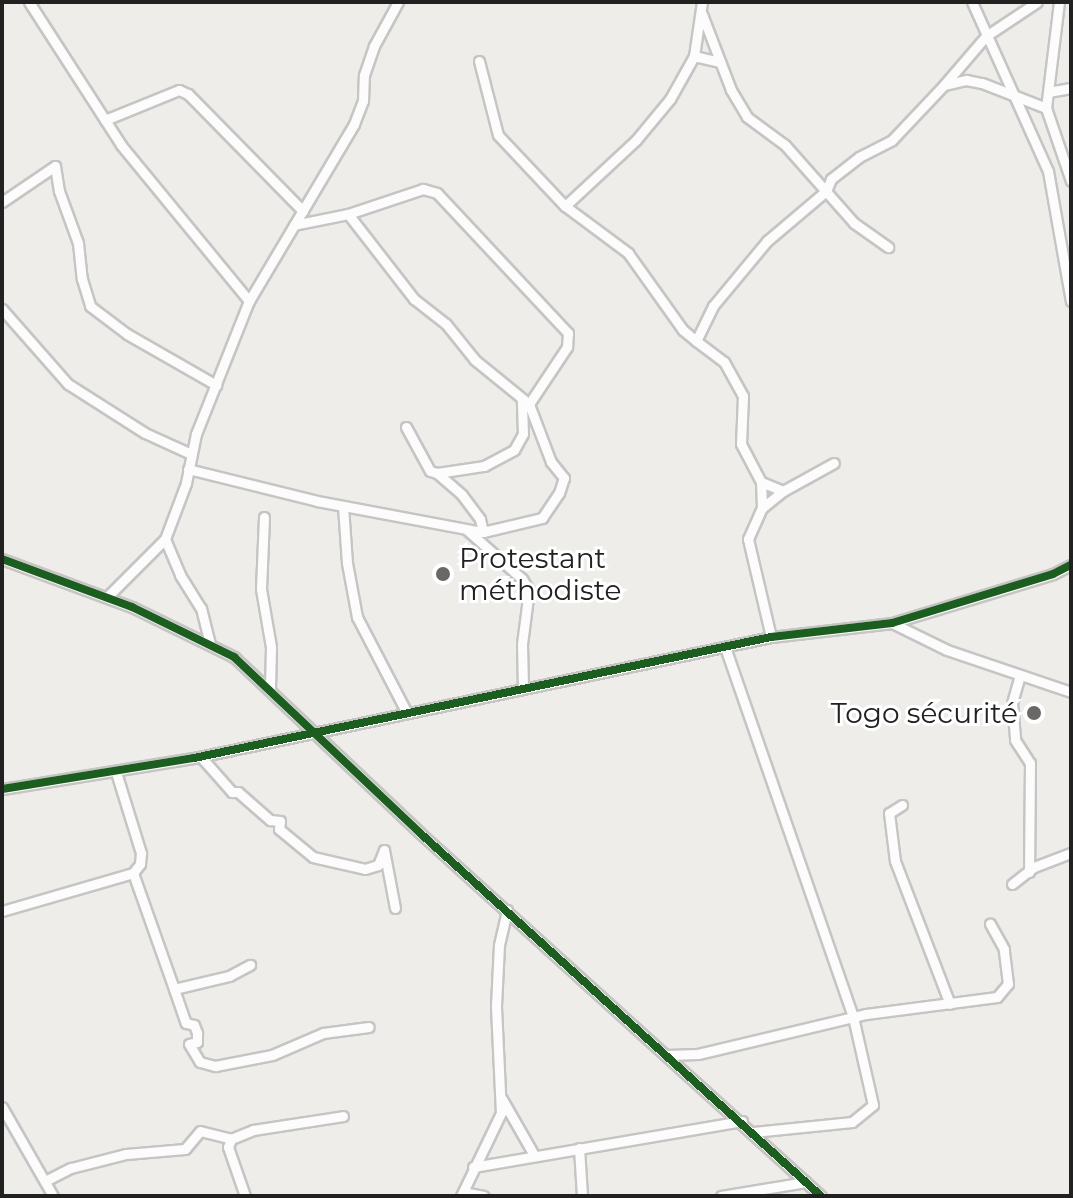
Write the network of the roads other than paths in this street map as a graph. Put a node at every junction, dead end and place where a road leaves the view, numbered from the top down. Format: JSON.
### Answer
{"nodes":[{"id":1,"x":29,"y":2,"type":"edge"},
{"id":2,"x":702,"y":2,"type":"edge"},
{"id":3,"x":972,"y":2,"type":"edge"},
{"id":4,"x":1037,"y":2,"type":"edge"},
{"id":5,"x":1059,"y":2,"type":"edge"},
{"id":6,"x":392,"y":5,"type":"edge"},
{"id":7,"x":702,"y":14,"type":"junction"},
{"id":8,"x":986,"y":36,"type":"junction"},
{"id":9,"x":694,"y":56,"type":"junction"},
{"id":10,"x":479,"y":61,"type":"dead end"},
{"id":11,"x":720,"y":62,"type":"junction"},
{"id":12,"x":944,"y":85,"type":"junction"},
{"id":13,"x":1071,"y":88,"type":"edge"},
{"id":14,"x":1012,"y":92,"type":"junction"},
{"id":15,"x":1048,"y":92,"type":"junction"},
{"id":16,"x":1046,"y":108,"type":"junction"},
{"id":17,"x":105,"y":120,"type":"junction"},
{"id":18,"x":816,"y":178,"type":"junction"},
{"id":19,"x":831,"y":179,"type":"junction"},
{"id":20,"x":1071,"y":181,"type":"edge"},
{"id":21,"x":826,"y":191,"type":"junction"},
{"id":22,"x":2,"y":202,"type":"edge"},
{"id":23,"x":565,"y":206,"type":"junction"},
{"id":24,"x":303,"y":211,"type":"junction"},
{"id":25,"x":348,"y":214,"type":"junction"},
{"id":26,"x":294,"y":225,"type":"junction"},
{"id":27,"x":888,"y":247,"type":"dead end"},
{"id":28,"x":249,"y":301,"type":"junction"},
{"id":29,"x":1071,"y":301,"type":"edge"},
{"id":30,"x":2,"y":309,"type":"edge"},
{"id":31,"x":696,"y":341,"type":"junction"},
{"id":32,"x":216,"y":385,"type":"junction"},
{"id":33,"x":526,"y":402,"type":"junction"},
{"id":34,"x":406,"y":427,"type":"dead end"},
{"id":35,"x":191,"y":454,"type":"junction"},
{"id":36,"x":834,"y":463,"type":"dead end"},
{"id":37,"x":188,"y":469,"type":"junction"},
{"id":38,"x":437,"y":473,"type":"junction"},
{"id":39,"x":761,"y":482,"type":"junction"},
{"id":40,"x":783,"y":491,"type":"junction"},
{"id":41,"x":343,"y":506,"type":"junction"},
{"id":42,"x":762,"y":508,"type":"junction"},
{"id":43,"x":264,"y":517,"type":"dead end"},
{"id":44,"x":467,"y":530,"type":"junction"},
{"id":45,"x":483,"y":532,"type":"junction"},
{"id":46,"x":165,"y":539,"type":"junction"},
{"id":47,"x":2,"y":559,"type":"edge"},
{"id":48,"x":1071,"y":565,"type":"edge"},
{"id":49,"x":107,"y":597,"type":"junction"},
{"id":50,"x":892,"y":623,"type":"junction"},
{"id":51,"x":771,"y":637,"type":"junction"},
{"id":52,"x":210,"y":643,"type":"junction"},
{"id":53,"x":725,"y":647,"type":"junction"},
{"id":54,"x":1020,"y":675,"type":"junction"},
{"id":55,"x":270,"y":689,"type":"junction"},
{"id":56,"x":523,"y":689,"type":"junction"},
{"id":57,"x":1071,"y":692,"type":"edge"},
{"id":58,"x":407,"y":713,"type":"junction"},
{"id":59,"x":314,"y":733,"type":"junction"},
{"id":60,"x":201,"y":757,"type":"junction"},
{"id":61,"x":116,"y":772,"type":"junction"},
{"id":62,"x":2,"y":789,"type":"edge"},
{"id":63,"x":902,"y":805,"type":"dead end"},
{"id":64,"x":1071,"y":853,"type":"edge"},
{"id":65,"x":1029,"y":872,"type":"junction"},
{"id":66,"x":133,"y":873,"type":"junction"},
{"id":67,"x":1012,"y":884,"type":"dead end"},
{"id":68,"x":395,"y":908,"type":"dead end"},
{"id":69,"x":507,"y":910,"type":"junction"},
{"id":70,"x":2,"y":911,"type":"edge"},
{"id":71,"x":990,"y":924,"type":"dead end"},
{"id":72,"x":250,"y":965,"type":"dead end"},
{"id":73,"x":174,"y":989,"type":"junction"},
{"id":74,"x":950,"y":1004,"type":"junction"},
{"id":75,"x":853,"y":1017,"type":"junction"},
{"id":76,"x":369,"y":1027,"type":"dead end"},
{"id":77,"x":667,"y":1055,"type":"junction"},
{"id":78,"x":502,"y":1098,"type":"junction"},
{"id":79,"x":2,"y":1107,"type":"edge"},
{"id":80,"x":343,"y":1116,"type":"dead end"},
{"id":81,"x":742,"y":1121,"type":"junction"},
{"id":82,"x":754,"y":1132,"type":"junction"},
{"id":83,"x":231,"y":1139,"type":"junction"},
{"id":84,"x":579,"y":1148,"type":"junction"},
{"id":85,"x":534,"y":1155,"type":"junction"},
{"id":86,"x":473,"y":1167,"type":"junction"},
{"id":87,"x":45,"y":1181,"type":"junction"},
{"id":88,"x":806,"y":1182,"type":"junction"},
{"id":89,"x":462,"y":1194,"type":"edge"},
{"id":90,"x":53,"y":1196,"type":"edge"},
{"id":91,"x":245,"y":1196,"type":"edge"},
{"id":92,"x":484,"y":1196,"type":"edge"},
{"id":93,"x":582,"y":1196,"type":"edge"},
{"id":94,"x":721,"y":1196,"type":"edge"},
{"id":95,"x":821,"y":1196,"type":"edge"}],
"edges":[{"from":1,"to":17,"type":"street"},
{"from":2,"to":7,"type":"street"},
{"from":3,"to":8,"type":"street"},
{"from":4,"to":8,"type":"street"},
{"from":5,"to":15,"type":"street"},
{"from":6,"to":24,"type":"street"},
{"from":7,"to":9,"type":"street"},
{"from":7,"to":11,"type":"street"},
{"from":8,"to":12,"type":"street"},
{"from":8,"to":14,"type":"street"},
{"from":9,"to":11,"type":"street"},
{"from":9,"to":23,"type":"street"},
{"from":10,"to":23,"type":"street"},
{"from":11,"to":18,"type":"street"},
{"from":12,"to":14,"type":"street"},
{"from":12,"to":19,"type":"street"},
{"from":13,"to":15,"type":"street"},
{"from":14,"to":16,"type":"street"},
{"from":14,"to":29,"type":"street"},
{"from":15,"to":16,"type":"street"},
{"from":16,"to":20,"type":"street"},
{"from":17,"to":24,"type":"street"},
{"from":17,"to":28,"type":"street"},
{"from":18,"to":19,"type":"street"},
{"from":18,"to":21,"type":"street"},
{"from":19,"to":21,"type":"street"},
{"from":21,"to":27,"type":"street"},
{"from":21,"to":31,"type":"street"},
{"from":22,"to":32,"type":"street"},
{"from":23,"to":31,"type":"street"},
{"from":24,"to":26,"type":"street"},
{"from":25,"to":26,"type":"street"},
{"from":25,"to":33,"type":"street"},
{"from":25,"to":33,"type":"street"},
{"from":26,"to":28,"type":"street"},
{"from":28,"to":32,"type":"street"},
{"from":30,"to":35,"type":"street"},
{"from":31,"to":39,"type":"street"},
{"from":32,"to":35,"type":"street"},
{"from":33,"to":38,"type":"street"},
{"from":33,"to":45,"type":"street"},
{"from":34,"to":38,"type":"street"},
{"from":35,"to":37,"type":"street"},
{"from":36,"to":40,"type":"street"},
{"from":37,"to":41,"type":"street"},
{"from":37,"to":46,"type":"street"},
{"from":38,"to":45,"type":"street"},
{"from":39,"to":40,"type":"street"},
{"from":39,"to":42,"type":"street"},
{"from":40,"to":42,"type":"street"},
{"from":41,"to":44,"type":"street"},
{"from":41,"to":58,"type":"street"},
{"from":42,"to":51,"type":"street"},
{"from":43,"to":55,"type":"street"},
{"from":44,"to":45,"type":"street"},
{"from":44,"to":56,"type":"street"},
{"from":46,"to":49,"type":"street"},
{"from":46,"to":52,"type":"street"},
{"from":47,"to":49,"type":"street"},
{"from":48,"to":50,"type":"street"},
{"from":49,"to":52,"type":"street"},
{"from":50,"to":51,"type":"street"},
{"from":50,"to":54,"type":"street"},
{"from":51,"to":53,"type":"street"},
{"from":52,"to":55,"type":"street"},
{"from":53,"to":56,"type":"street"},
{"from":53,"to":75,"type":"street"},
{"from":54,"to":57,"type":"street"},
{"from":54,"to":65,"type":"street"},
{"from":55,"to":59,"type":"street"},
{"from":56,"to":58,"type":"street"},
{"from":58,"to":59,"type":"street"},
{"from":59,"to":60,"type":"street"},
{"from":59,"to":69,"type":"street"},
{"from":60,"to":61,"type":"street"},
{"from":60,"to":68,"type":"street"},
{"from":61,"to":62,"type":"street"},
{"from":61,"to":66,"type":"street"},
{"from":63,"to":74,"type":"street"},
{"from":64,"to":65,"type":"street"},
{"from":65,"to":67,"type":"street"},
{"from":66,"to":70,"type":"street"},
{"from":66,"to":73,"type":"street"},
{"from":69,"to":77,"type":"street"},
{"from":69,"to":78,"type":"street"},
{"from":71,"to":74,"type":"street"},
{"from":72,"to":73,"type":"street"},
{"from":73,"to":76,"type":"street"},
{"from":74,"to":75,"type":"street"},
{"from":75,"to":77,"type":"street"},
{"from":75,"to":82,"type":"street"},
{"from":77,"to":81,"type":"street"},
{"from":78,"to":85,"type":"street"},
{"from":78,"to":86,"type":"street"},
{"from":79,"to":87,"type":"street"},
{"from":80,"to":83,"type":"street"},
{"from":81,"to":82,"type":"street"},
{"from":81,"to":84,"type":"street"},
{"from":82,"to":88,"type":"street"},
{"from":83,"to":87,"type":"street"},
{"from":83,"to":91,"type":"street"},
{"from":84,"to":85,"type":"street"},
{"from":84,"to":93,"type":"street"},
{"from":85,"to":86,"type":"street"},
{"from":86,"to":89,"type":"street"},
{"from":87,"to":90,"type":"street"},
{"from":88,"to":94,"type":"street"},
{"from":88,"to":95,"type":"street"},
{"from":89,"to":92,"type":"street"}]}
